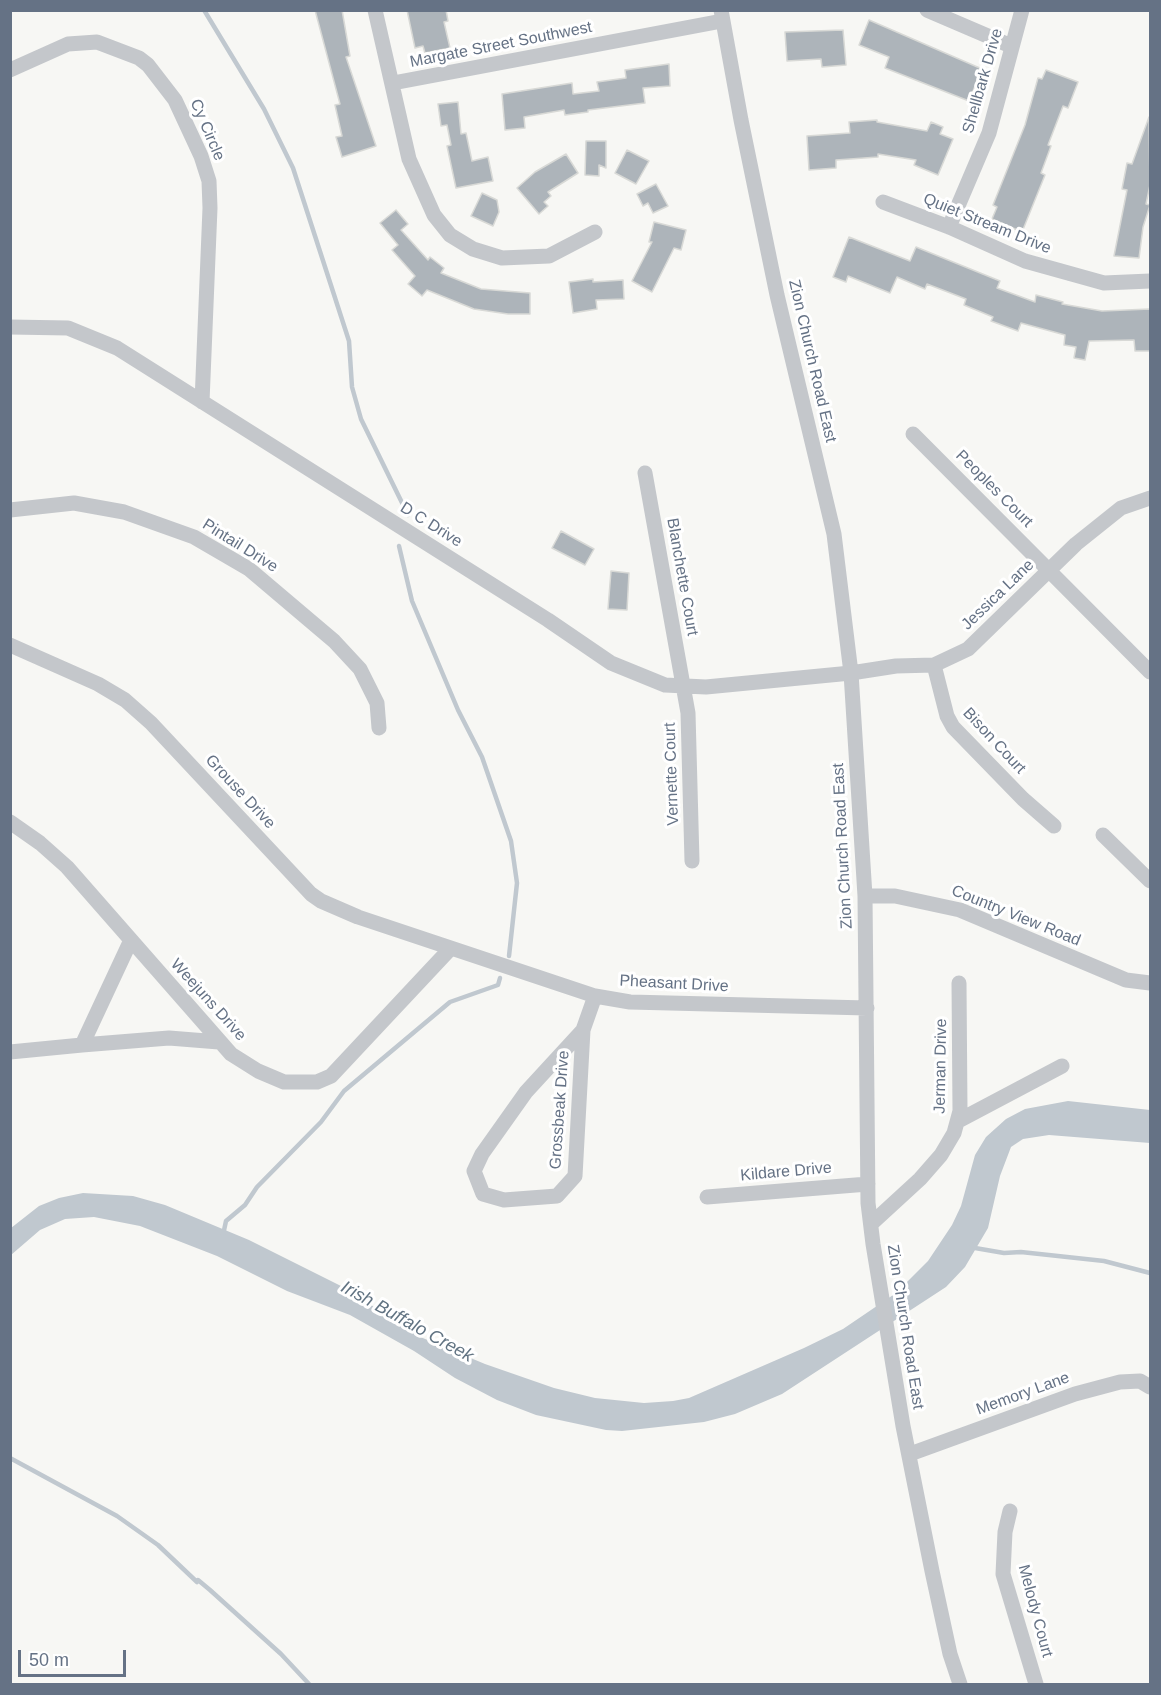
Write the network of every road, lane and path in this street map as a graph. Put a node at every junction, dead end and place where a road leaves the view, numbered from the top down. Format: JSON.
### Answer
{"nodes":[{"id":1,"x":375,"y":10,"type":"edge"},
{"id":2,"x":927,"y":10,"type":"edge"},
{"id":3,"x":1022,"y":10,"type":"edge"},
{"id":4,"x":722,"y":16,"type":"edge"},
{"id":5,"x":1011,"y":46,"type":"junction"},
{"id":6,"x":10,"y":70,"type":"edge"},
{"id":7,"x":393,"y":83,"type":"junction"},
{"id":8,"x":883,"y":202,"type":"dead end"},
{"id":9,"x":949,"y":227,"type":"junction"},
{"id":10,"x":595,"y":232,"type":"dead end"},
{"id":11,"x":1150,"y":281,"type":"edge"},
{"id":12,"x":10,"y":327,"type":"edge"},
{"id":13,"x":202,"y":402,"type":"junction"},
{"id":14,"x":913,"y":434,"type":"dead end"},
{"id":15,"x":645,"y":473,"type":"dead end"},
{"id":16,"x":1150,"y":498,"type":"edge"},
{"id":17,"x":10,"y":510,"type":"edge"},
{"id":18,"x":1049,"y":570,"type":"junction"},
{"id":19,"x":10,"y":645,"type":"edge"},
{"id":20,"x":934,"y":665,"type":"junction"},
{"id":21,"x":1150,"y":672,"type":"edge"},
{"id":22,"x":851,"y":674,"type":"junction"},
{"id":23,"x":684,"y":686,"type":"junction"},
{"id":24,"x":379,"y":728,"type":"dead end"},
{"id":25,"x":10,"y":822,"type":"edge"},
{"id":26,"x":1054,"y":826,"type":"dead end"},
{"id":27,"x":1103,"y":835,"type":"dead end"},
{"id":28,"x":692,"y":861,"type":"dead end"},
{"id":29,"x":1150,"y":881,"type":"edge"},
{"id":30,"x":865,"y":896,"type":"junction"},
{"id":31,"x":131,"y":940,"type":"junction"},
{"id":32,"x":450,"y":949,"type":"junction"},
{"id":33,"x":959,"y":983,"type":"dead end"},
{"id":34,"x":1150,"y":983,"type":"edge"},
{"id":35,"x":595,"y":996,"type":"junction"},
{"id":36,"x":867,"y":1008,"type":"junction"},
{"id":37,"x":583,"y":1030,"type":"junction"},
{"id":38,"x":219,"y":1042,"type":"junction"},
{"id":39,"x":82,"y":1045,"type":"junction"},
{"id":40,"x":10,"y":1052,"type":"edge"},
{"id":41,"x":1062,"y":1066,"type":"dead end"},
{"id":42,"x":957,"y":1121,"type":"junction"},
{"id":43,"x":868,"y":1184,"type":"junction"},
{"id":44,"x":707,"y":1197,"type":"dead end"},
{"id":45,"x":871,"y":1224,"type":"junction"},
{"id":46,"x":1150,"y":1387,"type":"edge"},
{"id":47,"x":910,"y":1454,"type":"junction"},
{"id":48,"x":1010,"y":1511,"type":"dead end"},
{"id":49,"x":960,"y":1684,"type":"edge"},
{"id":50,"x":1036,"y":1684,"type":"edge"}],
"edges":[{"from":1,"to":7,"type":"street"},
{"from":2,"to":5,"type":"street"},
{"from":3,"to":5,"type":"street","name":"Shellbark Drive"},
{"from":4,"to":7,"type":"street","name":"Margate Street Southwest"},
{"from":4,"to":22,"type":"street","name":"Zion Church Road East"},
{"from":5,"to":9,"type":"street","name":"Shellbark Drive"},
{"from":6,"to":13,"type":"street","name":"Cy Circle"},
{"from":7,"to":10,"type":"street"},
{"from":8,"to":9,"type":"street","name":"Quiet Stream Drive"},
{"from":9,"to":11,"type":"street","name":"Quiet Stream Drive"},
{"from":12,"to":13,"type":"street","name":"D C Drive"},
{"from":13,"to":23,"type":"street","name":"D C Drive"},
{"from":14,"to":18,"type":"street","name":"Peoples Court"},
{"from":15,"to":23,"type":"street","name":"Blanchette Court"},
{"from":16,"to":18,"type":"street","name":"Jessica Lane"},
{"from":17,"to":24,"type":"street","name":"Pintail Drive"},
{"from":18,"to":20,"type":"street","name":"Jessica Lane"},
{"from":18,"to":21,"type":"street","name":"Peoples Court"},
{"from":19,"to":32,"type":"street","name":"Grouse Drive"},
{"from":20,"to":22,"type":"street","name":"Jessica Lane"},
{"from":20,"to":26,"type":"street","name":"Bison Court"},
{"from":22,"to":23,"type":"street","name":"D C Drive"},
{"from":22,"to":30,"type":"street","name":"Zion Church Road East"},
{"from":23,"to":28,"type":"street","name":"Vernette Court"},
{"from":25,"to":31,"type":"street","name":"Weejuns Drive"},
{"from":27,"to":29,"type":"street"},
{"from":30,"to":34,"type":"street","name":"Country View Road"},
{"from":30,"to":36,"type":"street","name":"Zion Church Road East"},
{"from":31,"to":38,"type":"street","name":"Weejuns Drive"},
{"from":31,"to":39,"type":"street"},
{"from":32,"to":35,"type":"street","name":"Pheasant Drive"},
{"from":32,"to":38,"type":"street","name":"Weejuns Drive"},
{"from":33,"to":42,"type":"street","name":"Jerman Drive"},
{"from":35,"to":36,"type":"street","name":"Pheasant Drive"},
{"from":35,"to":37,"type":"street","name":"Grossbeak Drive"},
{"from":36,"to":43,"type":"street","name":"Zion Church Road East"},
{"from":37,"to":37,"type":"street","name":"Grossbeak Drive"},
{"from":38,"to":39,"type":"street"},
{"from":39,"to":40,"type":"street"},
{"from":41,"to":42,"type":"street"},
{"from":42,"to":45,"type":"street","name":"Jerman Drive"},
{"from":43,"to":44,"type":"street","name":"Kildare Drive"},
{"from":43,"to":45,"type":"street","name":"Zion Church Road East"},
{"from":45,"to":47,"type":"street","name":"Zion Church Road East"},
{"from":46,"to":47,"type":"street","name":"Memory Lane"},
{"from":47,"to":49,"type":"street","name":"Zion Church Road East"},
{"from":48,"to":50,"type":"street","name":"Melody Court"}]}
